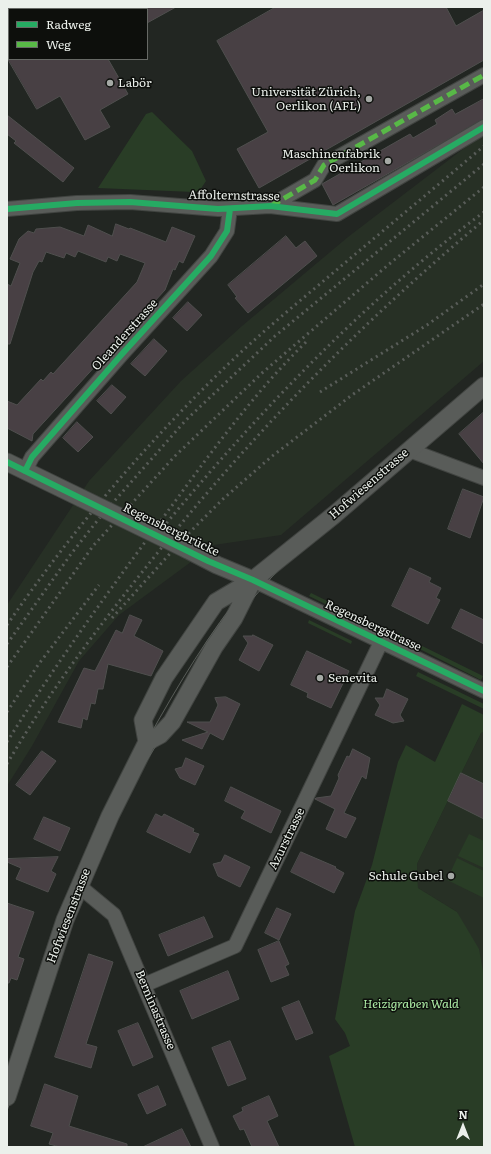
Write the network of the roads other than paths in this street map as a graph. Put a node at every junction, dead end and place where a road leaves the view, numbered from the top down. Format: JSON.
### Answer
{"nodes":[{"id":1,"x":484,"y":76,"type":"edge"},
{"id":2,"x":484,"y":127,"type":"edge"},
{"id":3,"x":270,"y":206,"type":"junction"},
{"id":4,"x":7,"y":209,"type":"edge"},
{"id":5,"x":230,"y":209,"type":"junction"},
{"id":6,"x":484,"y":386,"type":"edge"},
{"id":7,"x":409,"y":450,"type":"junction"},
{"id":8,"x":7,"y":462,"type":"edge"},
{"id":9,"x":25,"y":471,"type":"junction"},
{"id":10,"x":484,"y":478,"type":"edge"},
{"id":11,"x":252,"y":580,"type":"junction"},
{"id":12,"x":381,"y":642,"type":"junction"},
{"id":13,"x":484,"y":691,"type":"edge"},
{"id":14,"x":147,"y":742,"type":"junction"},
{"id":15,"x":79,"y":886,"type":"junction"},
{"id":16,"x":144,"y":985,"type":"junction"},
{"id":17,"x":7,"y":1097,"type":"edge"},
{"id":18,"x":212,"y":1147,"type":"edge"}],
"edges":[{"from":1,"to":3,"type":"street","name":"Affolternstrasse"},
{"from":2,"to":3,"type":"street","name":"Affolternstrasse"},
{"from":3,"to":5,"type":"street","name":"Affolternstrasse"},
{"from":4,"to":5,"type":"street","name":"Affolternstrasse"},
{"from":5,"to":9,"type":"street","name":"Oleanderstrasse"},
{"from":6,"to":7,"type":"street","name":"Hofwiesenstrasse"},
{"from":7,"to":10,"type":"street"},
{"from":7,"to":11,"type":"street","name":"Hofwiesenstrasse"},
{"from":8,"to":9,"type":"street"},
{"from":9,"to":11,"type":"street","name":"Regensbergbrücke","bridge":true},
{"from":11,"to":12,"type":"street","name":"Regensbergstrasse"},
{"from":11,"to":14,"type":"street","name":"Hofwiesenstrasse"},
{"from":11,"to":14,"type":"street","name":"Hofwiesenstrasse"},
{"from":12,"to":13,"type":"street","name":"Regensbergstrasse"},
{"from":12,"to":16,"type":"street","name":"Azurstrasse"},
{"from":14,"to":15,"type":"street","name":"Hofwiesenstrasse"},
{"from":15,"to":16,"type":"street","name":"Berninastrasse"},
{"from":15,"to":17,"type":"street","name":"Hofwiesenstrasse"},
{"from":16,"to":18,"type":"street","name":"Berninastrasse"}]}
